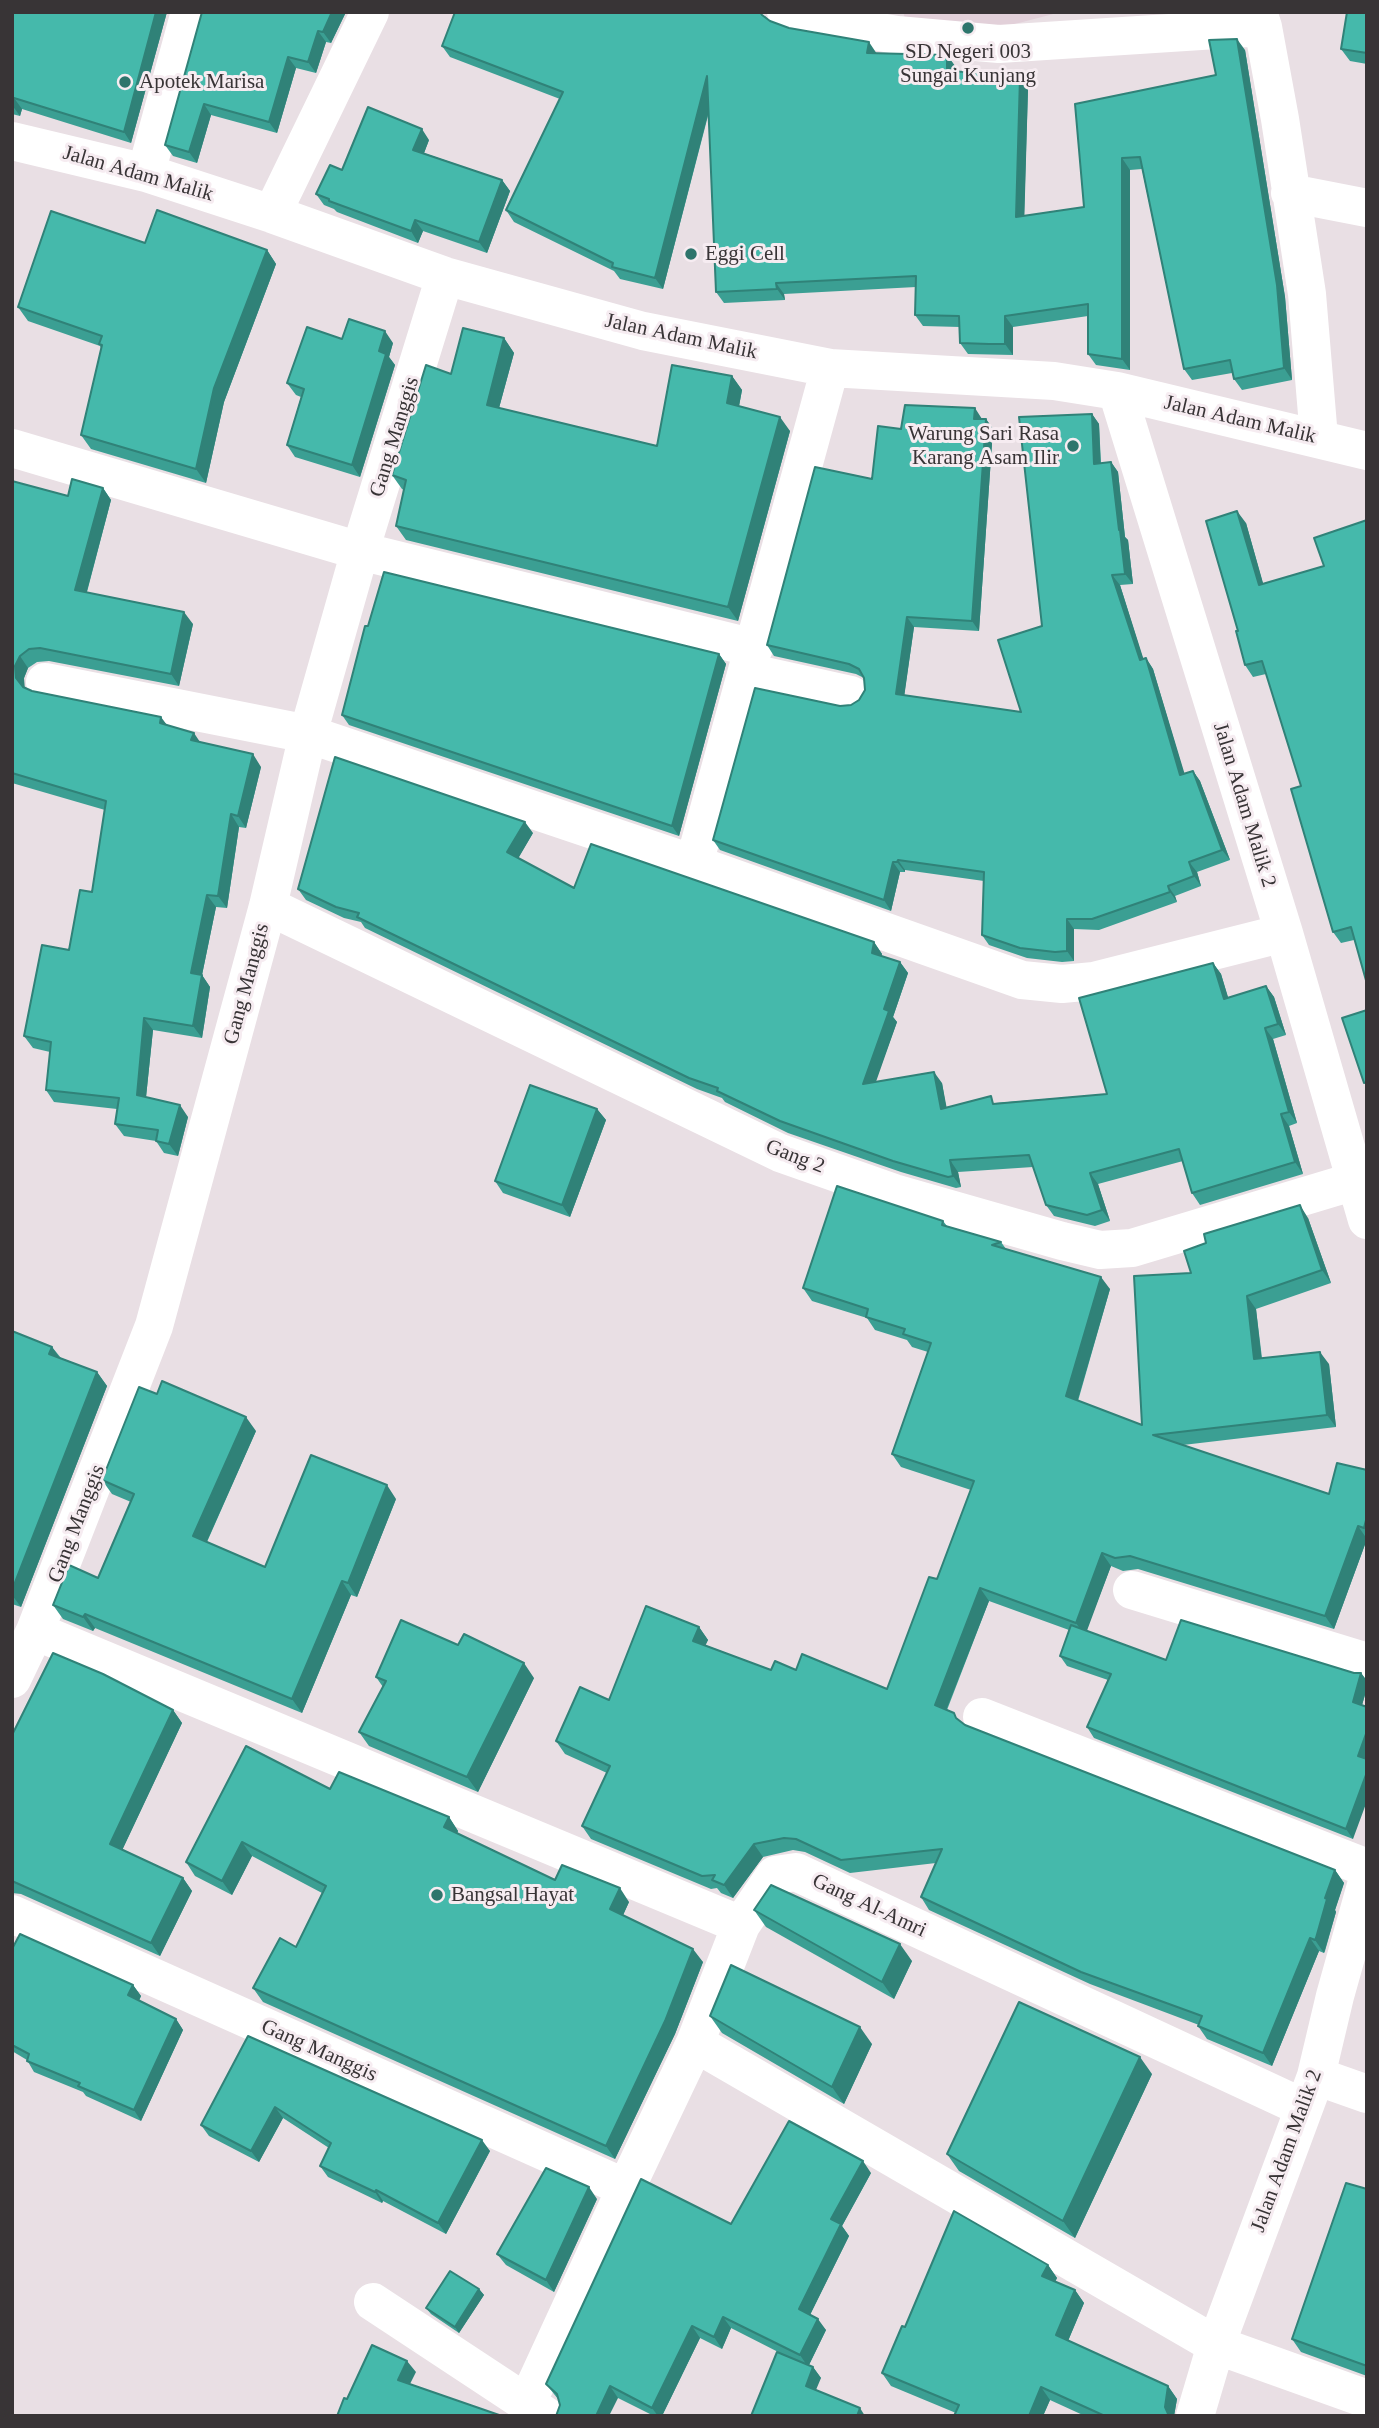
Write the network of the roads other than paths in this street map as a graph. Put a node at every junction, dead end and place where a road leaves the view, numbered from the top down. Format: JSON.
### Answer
{"nodes":[{"id":1,"x":190,"y":12,"type":"edge"},
{"id":2,"x":370,"y":12,"type":"edge"},
{"id":3,"x":786,"y":12,"type":"edge"},
{"id":4,"x":1261,"y":20,"type":"edge"},
{"id":5,"x":12,"y":141,"type":"edge"},
{"id":6,"x":146,"y":173,"type":"junction"},
{"id":7,"x":1290,"y":192,"type":"junction"},
{"id":8,"x":1367,"y":208,"type":"edge"},
{"id":9,"x":272,"y":214,"type":"junction"},
{"id":10,"x":445,"y":276,"type":"junction"},
{"id":11,"x":830,"y":368,"type":"junction"},
{"id":12,"x":1116,"y":391,"type":"junction"},
{"id":13,"x":1319,"y":438,"type":"junction"},
{"id":14,"x":12,"y":448,"type":"edge"},
{"id":15,"x":1367,"y":451,"type":"edge"},
{"id":16,"x":360,"y":551,"type":"junction"},
{"id":17,"x":750,"y":660,"type":"junction"},
{"id":18,"x":46,"y":682,"type":"dead end"},
{"id":19,"x":851,"y":695,"type":"dead end"},
{"id":20,"x":308,"y":734,"type":"junction"},
{"id":21,"x":694,"y":864,"type":"junction"},
{"id":22,"x":268,"y":906,"type":"junction"},
{"id":23,"x":1284,"y":933,"type":"junction"},
{"id":24,"x":1355,"y":1181,"type":"junction"},
{"id":25,"x":1367,"y":1220,"type":"edge"},
{"id":26,"x":1132,"y":1590,"type":"dead end"},
{"id":27,"x":35,"y":1631,"type":"junction"},
{"id":28,"x":1367,"y":1662,"type":"edge"},
{"id":29,"x":12,"y":1679,"type":"edge"},
{"id":30,"x":982,"y":1717,"type":"dead end"},
{"id":31,"x":1367,"y":1868,"type":"edge"},
{"id":32,"x":1367,"y":1882,"type":"edge"},
{"id":33,"x":12,"y":1914,"type":"edge"},
{"id":34,"x":741,"y":1925,"type":"junction"},
{"id":35,"x":695,"y":2043,"type":"junction"},
{"id":36,"x":1310,"y":2092,"type":"junction"},
{"id":37,"x":1367,"y":2094,"type":"edge"},
{"id":38,"x":626,"y":2188,"type":"junction"},
{"id":39,"x":373,"y":2302,"type":"dead end"},
{"id":40,"x":1216,"y":2345,"type":"junction"},
{"id":41,"x":1367,"y":2399,"type":"edge"},
{"id":42,"x":536,"y":2410,"type":"edge"},
{"id":43,"x":1195,"y":2416,"type":"edge"}],
"edges":[{"from":1,"to":6,"type":"street"},
{"from":2,"to":9,"type":"street"},
{"from":3,"to":4,"type":"street"},
{"from":4,"to":7,"type":"street"},
{"from":5,"to":6,"type":"street","name":"Jalan Adam Malik"},
{"from":6,"to":9,"type":"street","name":"Jalan Adam Malik"},
{"from":7,"to":8,"type":"street"},
{"from":7,"to":13,"type":"street"},
{"from":9,"to":10,"type":"street","name":"Jalan Adam Malik"},
{"from":10,"to":11,"type":"street","name":"Jalan Adam Malik"},
{"from":10,"to":16,"type":"street","name":"Gang Manggis"},
{"from":11,"to":12,"type":"street","name":"Jalan Adam Malik"},
{"from":11,"to":17,"type":"street"},
{"from":12,"to":13,"type":"street","name":"Jalan Adam Malik"},
{"from":12,"to":23,"type":"street","name":"Jalan Adam Malik 2"},
{"from":13,"to":15,"type":"street","name":"Jalan Adam Malik"},
{"from":14,"to":16,"type":"street"},
{"from":16,"to":17,"type":"street"},
{"from":16,"to":20,"type":"street","name":"Gang Manggis"},
{"from":17,"to":19,"type":"street"},
{"from":17,"to":21,"type":"street"},
{"from":18,"to":20,"type":"street"},
{"from":20,"to":21,"type":"street"},
{"from":20,"to":22,"type":"street","name":"Gang Manggis"},
{"from":21,"to":23,"type":"street"},
{"from":22,"to":24,"type":"street","name":"Gang 2"},
{"from":22,"to":27,"type":"street","name":"Gang Manggis"},
{"from":23,"to":24,"type":"street","name":"Jalan Adam Malik 2"},
{"from":24,"to":25,"type":"street","name":"Jalan Adam Malik 2"},
{"from":26,"to":28,"type":"street"},
{"from":27,"to":29,"type":"street","name":"Gang Manggis"},
{"from":27,"to":34,"type":"street"},
{"from":30,"to":31,"type":"street"},
{"from":32,"to":36,"type":"street","name":"Jalan Adam Malik 2"},
{"from":33,"to":38,"type":"street","name":"Gang Manggis"},
{"from":34,"to":35,"type":"street","name":"Gang Al-Amri"},
{"from":34,"to":36,"type":"street","name":"Gang Al-Amri"},
{"from":35,"to":38,"type":"street","name":"Gang Al-Amri"},
{"from":35,"to":40,"type":"street"},
{"from":36,"to":37,"type":"street","name":"Gang Al-Amri"},
{"from":36,"to":40,"type":"street","name":"Jalan Adam Malik 2"},
{"from":38,"to":42,"type":"street","name":"Gang Al-Amri"},
{"from":39,"to":42,"type":"street"},
{"from":40,"to":41,"type":"street"},
{"from":40,"to":43,"type":"street","name":"Jalan Adam Malik 2"}]}
